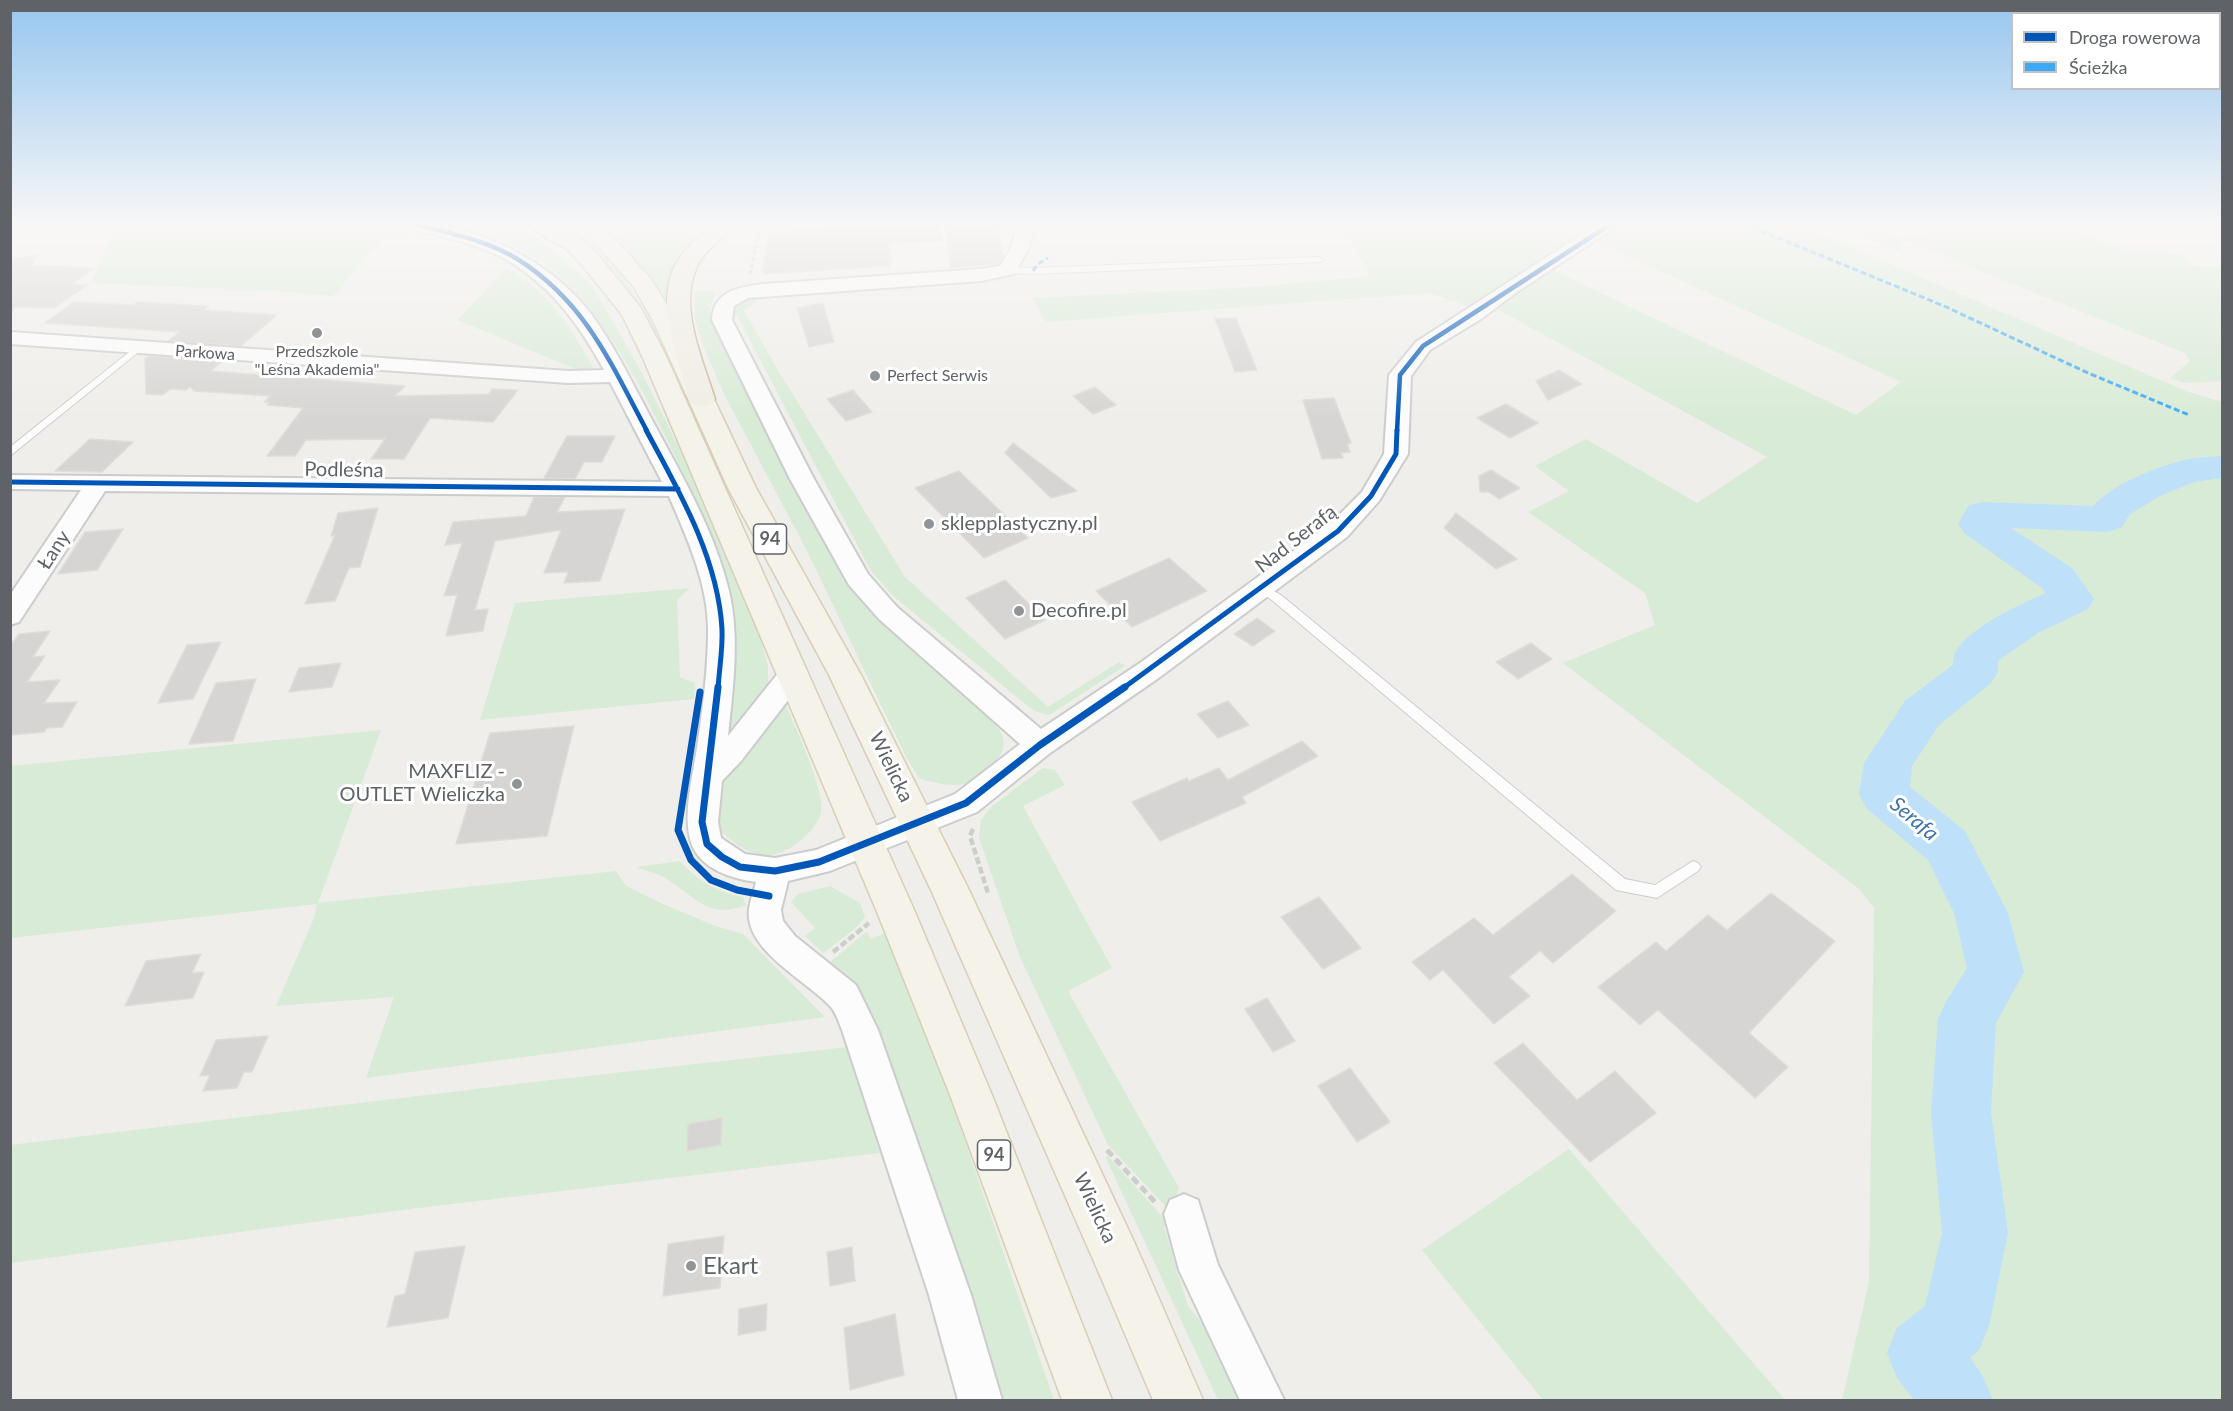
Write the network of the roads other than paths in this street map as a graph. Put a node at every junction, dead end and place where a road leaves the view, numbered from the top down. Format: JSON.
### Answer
{"nodes":[{"id":1,"x":556,"y":290,"type":"edge"},
{"id":2,"x":613,"y":290,"type":"edge"},
{"id":3,"x":646,"y":290,"type":"edge"},
{"id":4,"x":680,"y":290,"type":"edge"},
{"id":5,"x":769,"y":290,"type":"edge"},
{"id":6,"x":1508,"y":290,"type":"edge"},
{"id":7,"x":10,"y":338,"type":"edge"},
{"id":8,"x":138,"y":348,"type":"junction"},
{"id":9,"x":615,"y":375,"type":"junction"},
{"id":10,"x":702,"y":399,"type":"junction"},
{"id":11,"x":10,"y":453,"type":"edge"},
{"id":12,"x":10,"y":482,"type":"edge"},
{"id":13,"x":98,"y":484,"type":"junction"},
{"id":14,"x":678,"y":489,"type":"junction"},
{"id":15,"x":1261,"y":588,"type":"junction"},
{"id":16,"x":10,"y":616,"type":"edge"},
{"id":17,"x":793,"y":674,"type":"junction"},
{"id":18,"x":1040,"y":745,"type":"junction"},
{"id":19,"x":706,"y":779,"type":"junction"},
{"id":20,"x":918,"y":822,"type":"junction"},
{"id":21,"x":866,"y":844,"type":"junction"},
{"id":22,"x":1693,"y":867,"type":"dead end"},
{"id":23,"x":775,"y":871,"type":"junction"},
{"id":24,"x":1184,"y":1214,"type":"road end"},
{"id":25,"x":980,"y":1401,"type":"edge"},
{"id":26,"x":1087,"y":1401,"type":"edge"},
{"id":27,"x":1178,"y":1401,"type":"edge"},
{"id":28,"x":1262,"y":1401,"type":"edge"}],
"edges":[{"from":1,"to":9,"type":"street","name":"Nad Serafą"},
{"from":2,"to":17,"type":"main road","number":"94"},
{"from":3,"to":10,"type":"main road","name":"Wielicka"},
{"from":4,"to":10,"type":"highway"},
{"from":5,"to":18,"type":"street"},
{"from":6,"to":15,"type":"street","name":"Nad Serafą"},
{"from":7,"to":8,"type":"street","name":"Parkowa"},
{"from":8,"to":9,"type":"street","name":"Parkowa"},
{"from":8,"to":11,"type":"lane"},
{"from":9,"to":14,"type":"street","name":"Nad Serafą"},
{"from":10,"to":20,"type":"main road","name":"Wielicka","number":"94"},
{"from":12,"to":13,"type":"street","name":"Podleśna"},
{"from":13,"to":14,"type":"street","name":"Podleśna"},
{"from":13,"to":16,"type":"street","name":"Łany"},
{"from":14,"to":19,"type":"street","name":"Nad Serafą"},
{"from":15,"to":18,"type":"street","name":"Nad Serafą"},
{"from":15,"to":22,"type":"lane"},
{"from":17,"to":19,"type":"street"},
{"from":17,"to":21,"type":"main road","number":"94"},
{"from":18,"to":20,"type":"street","name":"Nad Serafą"},
{"from":19,"to":23,"type":"street","name":"Nad Serafą"},
{"from":20,"to":21,"type":"street","name":"Nad Serafą"},
{"from":20,"to":27,"type":"main road","name":"Wielicka","number":"94"},
{"from":21,"to":23,"type":"street","name":"Nad Serafą"},
{"from":21,"to":26,"type":"main road","number":"94"},
{"from":23,"to":25,"type":"street"},
{"from":24,"to":28,"type":"street"}]}
